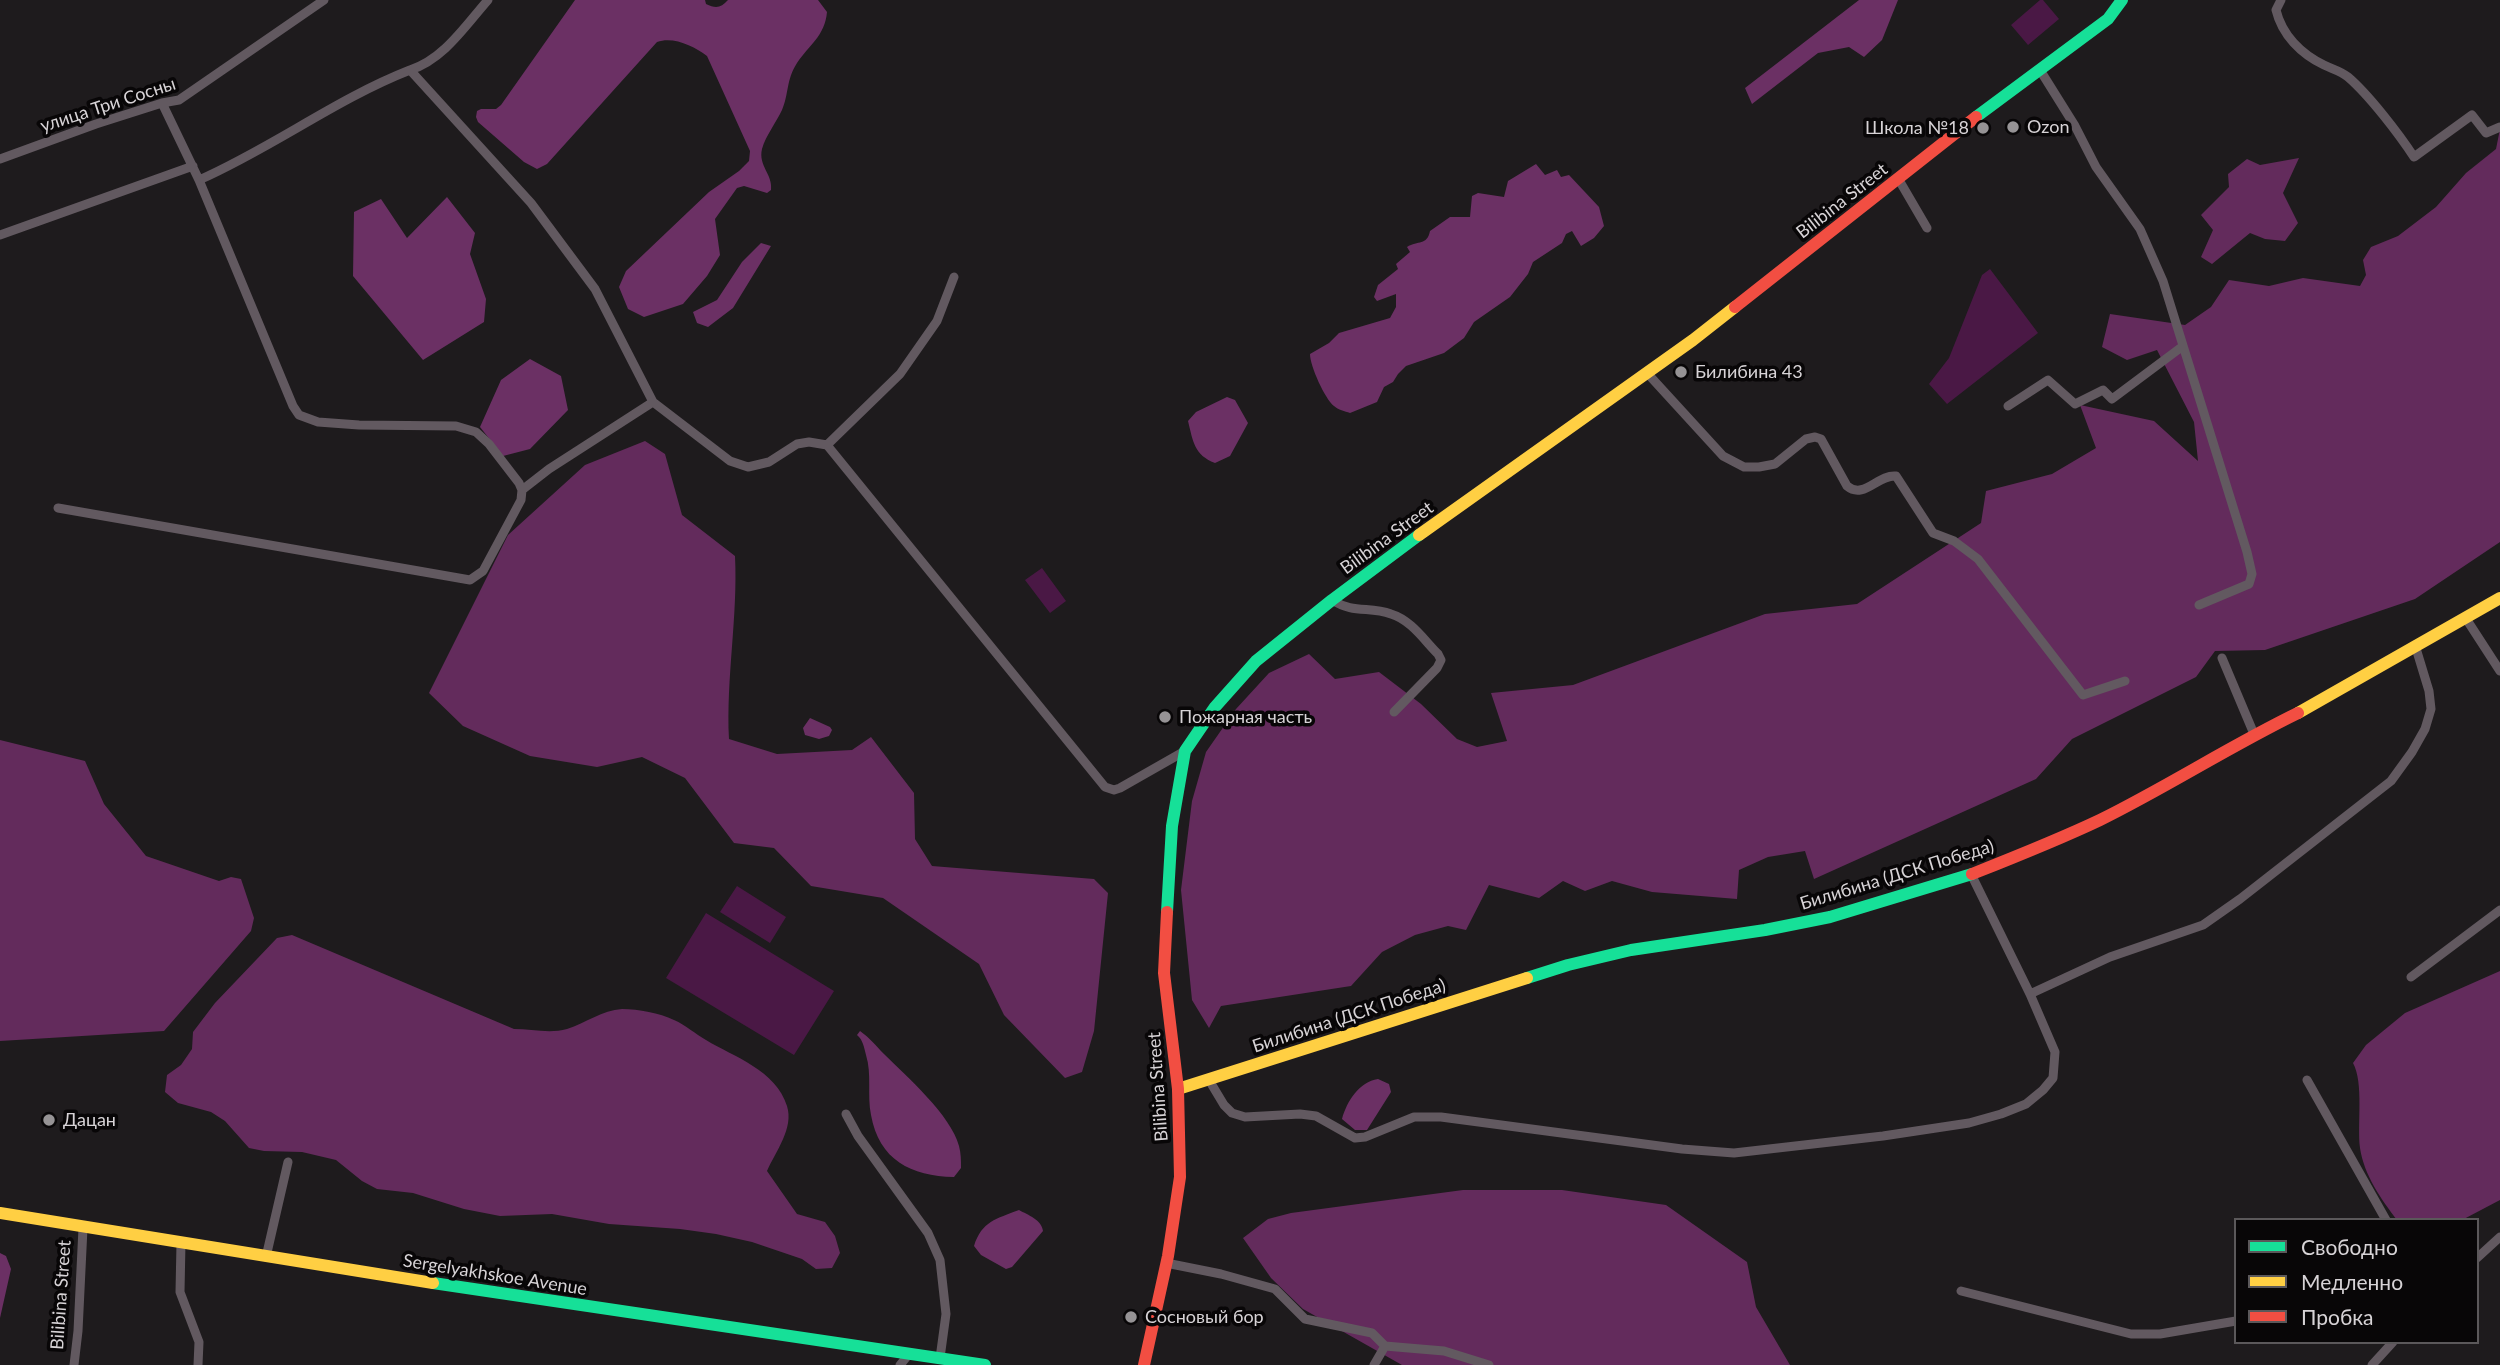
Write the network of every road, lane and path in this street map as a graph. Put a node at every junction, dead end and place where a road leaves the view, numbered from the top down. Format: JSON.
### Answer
{"nodes":[{"id":1,"x":324,"y":0,"type":"edge"},
{"id":2,"x":488,"y":0,"type":"edge"},
{"id":3,"x":2122,"y":0,"type":"edge"},
{"id":4,"x":2281,"y":0,"type":"edge"},
{"id":5,"x":410,"y":70,"type":"junction"},
{"id":6,"x":2040,"y":70,"type":"junction"},
{"id":7,"x":162,"y":103,"type":"junction"},
{"id":8,"x":2500,"y":127,"type":"edge"},
{"id":9,"x":0,"y":159,"type":"edge"},
{"id":10,"x":193,"y":166,"type":"junction"},
{"id":11,"x":199,"y":180,"type":"junction"},
{"id":12,"x":1899,"y":180,"type":"junction"},
{"id":13,"x":1927,"y":228,"type":"dead end"},
{"id":14,"x":0,"y":235,"type":"edge"},
{"id":15,"x":954,"y":277,"type":"dead end"},
{"id":16,"x":2183,"y":346,"type":"junction"},
{"id":17,"x":1648,"y":374,"type":"junction"},
{"id":18,"x":653,"y":402,"type":"junction"},
{"id":19,"x":2008,"y":407,"type":"dead end"},
{"id":20,"x":827,"y":445,"type":"junction"},
{"id":21,"x":522,"y":490,"type":"junction"},
{"id":22,"x":58,"y":508,"type":"dead end"},
{"id":23,"x":2500,"y":598,"type":"edge"},
{"id":24,"x":1332,"y":600,"type":"junction"},
{"id":25,"x":2199,"y":605,"type":"dead end"},
{"id":26,"x":2465,"y":617,"type":"junction"},
{"id":27,"x":2415,"y":645,"type":"junction"},
{"id":28,"x":2222,"y":658,"type":"dead end"},
{"id":29,"x":2500,"y":671,"type":"edge"},
{"id":30,"x":2124,"y":681,"type":"dead end"},
{"id":31,"x":1394,"y":712,"type":"dead end"},
{"id":32,"x":2254,"y":734,"type":"junction"},
{"id":33,"x":1185,"y":751,"type":"junction"},
{"id":34,"x":1971,"y":874,"type":"junction"},
{"id":35,"x":2500,"y":910,"type":"edge"},
{"id":36,"x":2411,"y":977,"type":"dead end"},
{"id":37,"x":2030,"y":994,"type":"junction"},
{"id":38,"x":1209,"y":1080,"type":"junction"},
{"id":39,"x":2307,"y":1080,"type":"dead end"},
{"id":40,"x":1178,"y":1088,"type":"junction"},
{"id":41,"x":846,"y":1115,"type":"dead end"},
{"id":42,"x":288,"y":1162,"type":"dead end"},
{"id":43,"x":0,"y":1213,"type":"edge"},
{"id":44,"x":2385,"y":1218,"type":"edge"},
{"id":45,"x":83,"y":1228,"type":"junction"},
{"id":46,"x":2500,"y":1237,"type":"edge"},
{"id":47,"x":181,"y":1243,"type":"junction"},
{"id":48,"x":2479,"y":1256,"type":"edge"},
{"id":49,"x":266,"y":1257,"type":"junction"},
{"id":50,"x":1166,"y":1263,"type":"junction"},
{"id":51,"x":1961,"y":1291,"type":"dead end"},
{"id":52,"x":2234,"y":1321,"type":"edge"},
{"id":53,"x":2391,"y":1344,"type":"edge"},
{"id":54,"x":1385,"y":1346,"type":"junction"},
{"id":55,"x":909,"y":1354,"type":"junction"},
{"id":56,"x":940,"y":1358,"type":"junction"},
{"id":57,"x":74,"y":1365,"type":"edge"},
{"id":58,"x":198,"y":1365,"type":"edge"},
{"id":59,"x":900,"y":1365,"type":"edge"},
{"id":60,"x":985,"y":1365,"type":"edge"},
{"id":61,"x":1143,"y":1365,"type":"edge"},
{"id":62,"x":1374,"y":1365,"type":"edge"},
{"id":63,"x":1489,"y":1365,"type":"edge"},
{"id":64,"x":2372,"y":1365,"type":"edge"}],
"edges":[{"from":1,"to":7,"type":"street","name":"улица Три Сосны"},
{"from":2,"to":5,"type":"street"},
{"from":3,"to":6,"type":"main road","name":"Bilibina Street"},
{"from":4,"to":8,"type":"street"},
{"from":5,"to":11,"type":"street"},
{"from":5,"to":18,"type":"street"},
{"from":6,"to":12,"type":"main road","name":"Bilibina Street"},
{"from":6,"to":16,"type":"street"},
{"from":7,"to":9,"type":"street","name":"улица Три Сосны"},
{"from":7,"to":10,"type":"street"},
{"from":10,"to":11,"type":"street"},
{"from":10,"to":14,"type":"street"},
{"from":11,"to":21,"type":"street"},
{"from":12,"to":13,"type":"street"},
{"from":12,"to":17,"type":"main road","name":"Bilibina Street"},
{"from":15,"to":20,"type":"street"},
{"from":16,"to":19,"type":"street"},
{"from":16,"to":25,"type":"street"},
{"from":17,"to":24,"type":"main road","name":"Bilibina Street"},
{"from":17,"to":30,"type":"street"},
{"from":18,"to":20,"type":"street"},
{"from":18,"to":21,"type":"street"},
{"from":20,"to":33,"type":"street"},
{"from":21,"to":22,"type":"street"},
{"from":23,"to":26,"type":"main road","name":"Билибина (ДСК Победа)"},
{"from":24,"to":31,"type":"street"},
{"from":24,"to":33,"type":"main road","name":"Bilibina Street"},
{"from":26,"to":27,"type":"main road","name":"Билибина (ДСК Победа)"},
{"from":26,"to":29,"type":"street"},
{"from":27,"to":32,"type":"main road","name":"Билибина (ДСК Победа)"},
{"from":27,"to":37,"type":"street"},
{"from":28,"to":32,"type":"street"},
{"from":32,"to":34,"type":"main road","name":"Билибина (ДСК Победа)"},
{"from":33,"to":40,"type":"main road","name":"Bilibina Street"},
{"from":34,"to":37,"type":"street"},
{"from":34,"to":38,"type":"main road","name":"Билибина (ДСК Победа)"},
{"from":35,"to":36,"type":"street"},
{"from":37,"to":38,"type":"street"},
{"from":38,"to":40,"type":"main road","name":"Билибина (ДСК Победа)"},
{"from":39,"to":44,"type":"street"},
{"from":40,"to":50,"type":"main road","name":"Bilibina Street"},
{"from":41,"to":56,"type":"street"},
{"from":42,"to":49,"type":"street"},
{"from":43,"to":45,"type":"main road","name":"Sergelyakhskoe Avenue"},
{"from":45,"to":47,"type":"main road","name":"Sergelyakhskoe Avenue"},
{"from":45,"to":57,"type":"street","name":"Bilibina Street"},
{"from":46,"to":48,"type":"street"},
{"from":47,"to":49,"type":"main road","name":"Sergelyakhskoe Avenue"},
{"from":47,"to":58,"type":"street"},
{"from":49,"to":55,"type":"main road","name":"Sergelyakhskoe Avenue"},
{"from":50,"to":54,"type":"street"},
{"from":50,"to":61,"type":"main road","name":"Bilibina Street"},
{"from":51,"to":52,"type":"street"},
{"from":53,"to":64,"type":"street"},
{"from":54,"to":62,"type":"street"},
{"from":54,"to":63,"type":"street"},
{"from":55,"to":56,"type":"main road","name":"Sergelyakhskoe Avenue"},
{"from":55,"to":59,"type":"street"},
{"from":56,"to":60,"type":"main road","name":"Sergelyakhskoe Avenue"}]}
